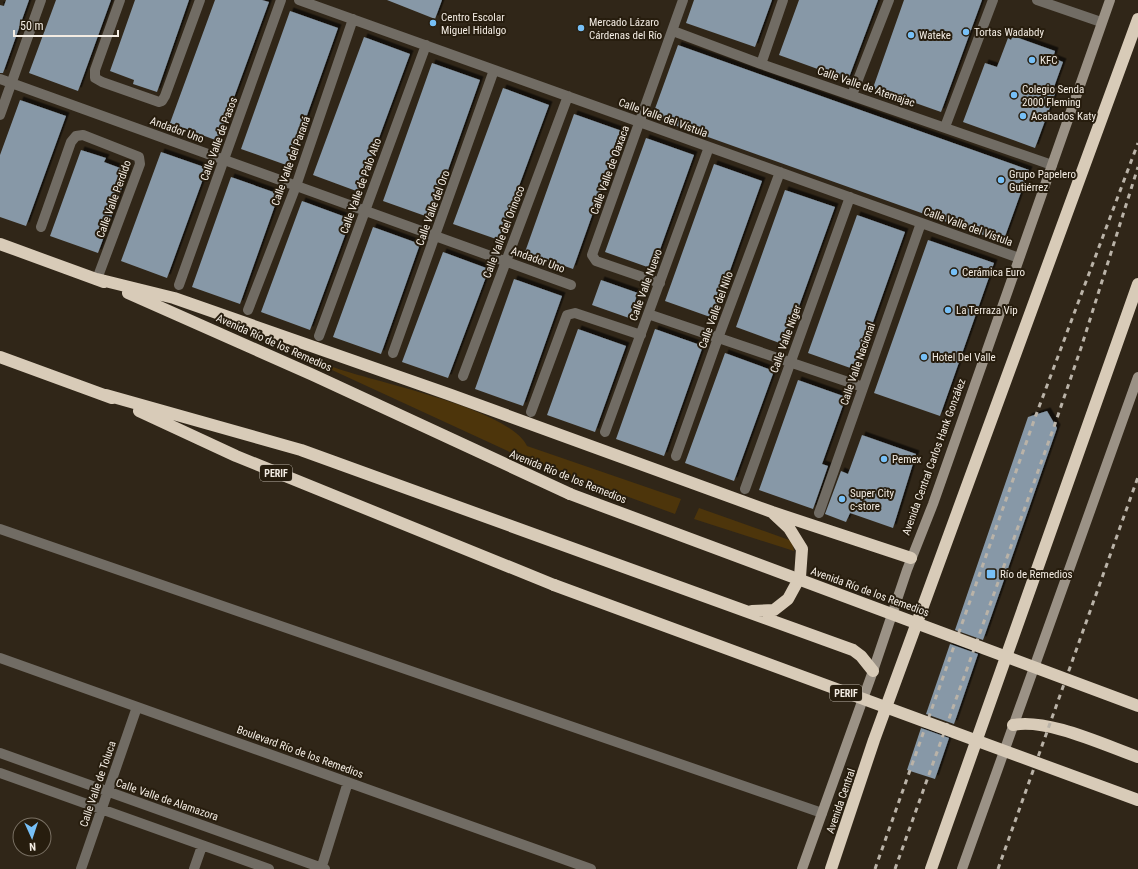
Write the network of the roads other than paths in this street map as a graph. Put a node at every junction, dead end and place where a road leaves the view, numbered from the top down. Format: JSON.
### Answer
{"nodes":[{"id":1,"x":41,"y":0,"type":"edge"},
{"id":2,"x":120,"y":0,"type":"edge"},
{"id":3,"x":200,"y":0,"type":"edge"},
{"id":4,"x":281,"y":0,"type":"edge"},
{"id":5,"x":299,"y":0,"type":"edge"},
{"id":6,"x":684,"y":0,"type":"edge"},
{"id":7,"x":783,"y":0,"type":"edge"},
{"id":8,"x":889,"y":0,"type":"edge"},
{"id":9,"x":994,"y":0,"type":"edge"},
{"id":10,"x":1037,"y":0,"type":"edge"},
{"id":11,"x":1110,"y":0,"type":"edge"},
{"id":12,"x":353,"y":19,"type":"junction"},
{"id":13,"x":1138,"y":19,"type":"edge"},
{"id":14,"x":1101,"y":22,"type":"junction"},
{"id":15,"x":672,"y":31,"type":"junction"},
{"id":16,"x":426,"y":46,"type":"junction"},
{"id":17,"x":761,"y":64,"type":"junction"},
{"id":18,"x":494,"y":70,"type":"junction"},
{"id":19,"x":0,"y":79,"type":"edge"},
{"id":20,"x":11,"y":83,"type":"junction"},
{"id":21,"x":852,"y":95,"type":"junction"},
{"id":22,"x":568,"y":96,"type":"junction"},
{"id":23,"x":0,"y":115,"type":"edge"},
{"id":24,"x":640,"y":122,"type":"junction"},
{"id":25,"x":945,"y":127,"type":"junction"},
{"id":26,"x":709,"y":147,"type":"junction"},
{"id":27,"x":224,"y":160,"type":"junction"},
{"id":28,"x":1052,"y":165,"type":"junction"},
{"id":29,"x":780,"y":172,"type":"junction"},
{"id":30,"x":296,"y":186,"type":"junction"},
{"id":31,"x":850,"y":198,"type":"junction"},
{"id":32,"x":365,"y":211,"type":"junction"},
{"id":33,"x":920,"y":223,"type":"junction"},
{"id":34,"x":41,"y":227,"type":"dead end"},
{"id":35,"x":436,"y":236,"type":"junction"},
{"id":36,"x":0,"y":244,"type":"edge"},
{"id":37,"x":1019,"y":258,"type":"junction"},
{"id":38,"x":506,"y":261,"type":"junction"},
{"id":39,"x":97,"y":279,"type":"junction"},
{"id":40,"x":660,"y":283,"type":"junction"},
{"id":41,"x":1138,"y":284,"type":"edge"},
{"id":42,"x":179,"y":285,"type":"dead end"},
{"id":43,"x":571,"y":285,"type":"dead end"},
{"id":44,"x":248,"y":310,"type":"dead end"},
{"id":45,"x":648,"y":314,"type":"junction"},
{"id":46,"x":641,"y":335,"type":"junction"},
{"id":47,"x":319,"y":336,"type":"dead end"},
{"id":48,"x":718,"y":338,"type":"junction"},
{"id":49,"x":393,"y":353,"type":"dead end"},
{"id":50,"x":0,"y":357,"type":"edge"},
{"id":51,"x":790,"y":362,"type":"junction"},
{"id":52,"x":463,"y":376,"type":"dead end"},
{"id":53,"x":1138,"y":377,"type":"edge"},
{"id":54,"x":863,"y":387,"type":"junction"},
{"id":55,"x":106,"y":395,"type":"junction"},
{"id":56,"x":532,"y":412,"type":"dead end"},
{"id":57,"x":605,"y":432,"type":"dead end"},
{"id":58,"x":676,"y":456,"type":"dead end"},
{"id":59,"x":745,"y":489,"type":"dead end"},
{"id":60,"x":772,"y":512,"type":"junction"},
{"id":61,"x":819,"y":513,"type":"dead end"},
{"id":62,"x":0,"y":529,"type":"edge"},
{"id":63,"x":911,"y":558,"type":"junction"},
{"id":64,"x":749,"y":611,"type":"junction"},
{"id":65,"x":0,"y":658,"type":"edge"},
{"id":66,"x":873,"y":671,"type":"junction"},
{"id":67,"x":1138,"y":706,"type":"edge"},
{"id":68,"x":137,"y":707,"type":"junction"},
{"id":69,"x":1013,"y":725,"type":"junction"},
{"id":70,"x":848,"y":742,"type":"joint"},
{"id":71,"x":0,"y":753,"type":"edge"},
{"id":72,"x":1138,"y":757,"type":"edge"},
{"id":73,"x":0,"y":774,"type":"edge"},
{"id":74,"x":348,"y":782,"type":"junction"},
{"id":75,"x":108,"y":792,"type":"junction"},
{"id":76,"x":1138,"y":800,"type":"edge"},
{"id":77,"x":102,"y":808,"type":"junction"},
{"id":78,"x":822,"y":813,"type":"junction"},
{"id":79,"x":202,"y":846,"type":"junction"},
{"id":80,"x":564,"y":859,"type":"junction"},
{"id":81,"x":81,"y":869,"type":"edge"},
{"id":82,"x":194,"y":869,"type":"edge"},
{"id":83,"x":269,"y":869,"type":"edge"},
{"id":84,"x":322,"y":869,"type":"edge"},
{"id":85,"x":560,"y":869,"type":"edge"},
{"id":86,"x":591,"y":869,"type":"edge"},
{"id":87,"x":802,"y":869,"type":"edge"},
{"id":88,"x":831,"y":869,"type":"edge"},
{"id":89,"x":931,"y":869,"type":"edge"},
{"id":90,"x":962,"y":869,"type":"edge"}],
"edges":[{"from":1,"to":20,"type":"street"},
{"from":2,"to":3,"type":"street"},
{"from":4,"to":27,"type":"street","name":"Calle Valle de Pasos"},
{"from":5,"to":12,"type":"street","name":"Calle Valle del Vístula"},
{"from":6,"to":15,"type":"street","name":"Calle Valle de Oaxaca"},
{"from":7,"to":17,"type":"street"},
{"from":8,"to":21,"type":"street"},
{"from":9,"to":25,"type":"street"},
{"from":10,"to":14,"type":"street"},
{"from":11,"to":14,"type":"main road","name":"Avenida Central Carlos Hank González"},
{"from":12,"to":16,"type":"street","name":"Calle Valle del Vístula"},
{"from":12,"to":30,"type":"street","name":"Calle Valle del Paraná"},
{"from":13,"to":88,"type":"highway","name":"Avenida Central"},
{"from":14,"to":28,"type":"main road","name":"Avenida Central Carlos Hank González"},
{"from":15,"to":17,"type":"street","name":"Calle Valle de Atemajac"},
{"from":15,"to":24,"type":"street","name":"Calle Valle de Oaxaca"},
{"from":16,"to":18,"type":"street","name":"Calle Valle del Vístula"},
{"from":16,"to":32,"type":"street","name":"Calle Valle de Palo Alto"},
{"from":17,"to":21,"type":"street","name":"Calle Valle de Atemajac"},
{"from":18,"to":22,"type":"street","name":"Calle Valle del Vístula"},
{"from":18,"to":35,"type":"street","name":"Calle Valle del Oro"},
{"from":19,"to":20,"type":"street","name":"Andador Uno"},
{"from":20,"to":23,"type":"street"},
{"from":20,"to":27,"type":"street","name":"Andador Uno"},
{"from":21,"to":25,"type":"street","name":"Calle Valle de Atemajac"},
{"from":22,"to":24,"type":"street","name":"Calle Valle del Vístula"},
{"from":22,"to":38,"type":"street","name":"Calle Valle del Orinoco"},
{"from":24,"to":26,"type":"street","name":"Calle Valle del Vístula"},
{"from":24,"to":40,"type":"street","name":"Calle Valle de Oaxaca"},
{"from":25,"to":28,"type":"street","name":"Calle Valle de Atemajac"},
{"from":26,"to":29,"type":"street","name":"Calle Valle del Vístula"},
{"from":26,"to":40,"type":"street","name":"Calle Valle Nuevo"},
{"from":27,"to":30,"type":"street","name":"Andador Uno"},
{"from":27,"to":42,"type":"street","name":"Calle Valle de Pasos"},
{"from":28,"to":37,"type":"main road","name":"Avenida Central Carlos Hank González"},
{"from":29,"to":31,"type":"street","name":"Calle Valle del Vístula"},
{"from":29,"to":48,"type":"street","name":"Calle Valle del Nilo"},
{"from":30,"to":32,"type":"street","name":"Andador Uno"},
{"from":30,"to":44,"type":"street","name":"Calle Valle del Paraná"},
{"from":31,"to":33,"type":"street","name":"Calle Valle del Vístula"},
{"from":31,"to":51,"type":"street","name":"Calle Valle Níger"},
{"from":32,"to":35,"type":"street","name":"Andador Uno"},
{"from":32,"to":47,"type":"street","name":"Calle Valle de Palo Alto"},
{"from":33,"to":37,"type":"street","name":"Calle Valle del Vístula"},
{"from":33,"to":54,"type":"street","name":"Calle Valle Nacional"},
{"from":34,"to":39,"type":"street","name":"Calle Valle Perdido"},
{"from":35,"to":38,"type":"street","name":"Andador Uno"},
{"from":35,"to":49,"type":"street","name":"Calle Valle del Oro"},
{"from":36,"to":39,"type":"highway","name":"Avenida Río de los Remedios"},
{"from":37,"to":63,"type":"main road","name":"Avenida Central Carlos Hank González"},
{"from":38,"to":43,"type":"street","name":"Andador Uno"},
{"from":38,"to":52,"type":"street","name":"Calle Valle del Orinoco"},
{"from":39,"to":60,"type":"highway"},
{"from":39,"to":67,"type":"highway","name":"Avenida Río de los Remedios","bridge":true},
{"from":40,"to":45,"type":"street","name":"Calle Valle Nuevo"},
{"from":41,"to":89,"type":"highway"},
{"from":45,"to":46,"type":"street","name":"Calle Valle Nuevo"},
{"from":45,"to":48,"type":"street"},
{"from":46,"to":56,"type":"street"},
{"from":46,"to":57,"type":"street","name":"Calle Valle Nuevo"},
{"from":48,"to":51,"type":"street"},
{"from":48,"to":58,"type":"street","name":"Calle Valle del Nilo"},
{"from":50,"to":55,"type":"highway","number":"PERIF"},
{"from":51,"to":54,"type":"street"},
{"from":51,"to":59,"type":"street","name":"Calle Valle Níger"},
{"from":53,"to":69,"type":"main road"},
{"from":54,"to":61,"type":"street","name":"Calle Valle Nacional"},
{"from":55,"to":64,"type":"highway"},
{"from":55,"to":76,"type":"highway","number":"PERIF","bridge":true},
{"from":60,"to":63,"type":"highway"},
{"from":60,"to":64,"type":"highway"},
{"from":62,"to":78,"type":"street"},
{"from":63,"to":66,"type":"main road","name":"Avenida Central Carlos Hank González"},
{"from":64,"to":66,"type":"highway"},
{"from":65,"to":68,"type":"street","name":"Boulevard Río de los Remedios"},
{"from":66,"to":70,"type":"main road","name":"Avenida Central Carlos Hank González"},
{"from":68,"to":74,"type":"street","name":"Boulevard Río de los Remedios"},
{"from":68,"to":75,"type":"street","name":"Calle Valle de Toluca"},
{"from":69,"to":72,"type":"highway"},
{"from":69,"to":90,"type":"main road"},
{"from":70,"to":78,"type":"main road","name":"Avenida Central"},
{"from":71,"to":75,"type":"street","name":"Calle Valle de Alamazora"},
{"from":73,"to":77,"type":"street"},
{"from":74,"to":80,"type":"street","name":"Boulevard Río de los Remedios"},
{"from":74,"to":84,"type":"street"},
{"from":75,"to":77,"type":"street","name":"Calle Valle de Toluca"},
{"from":75,"to":84,"type":"street","name":"Calle Valle de Alamazora"},
{"from":77,"to":79,"type":"street"},
{"from":77,"to":81,"type":"street","name":"Calle Valle de Toluca"},
{"from":78,"to":87,"type":"main road","name":"Avenida Central"},
{"from":79,"to":82,"type":"street"},
{"from":79,"to":83,"type":"street"},
{"from":80,"to":85,"type":"street"},
{"from":80,"to":86,"type":"street","name":"Boulevard Río de los Remedios"}]}
